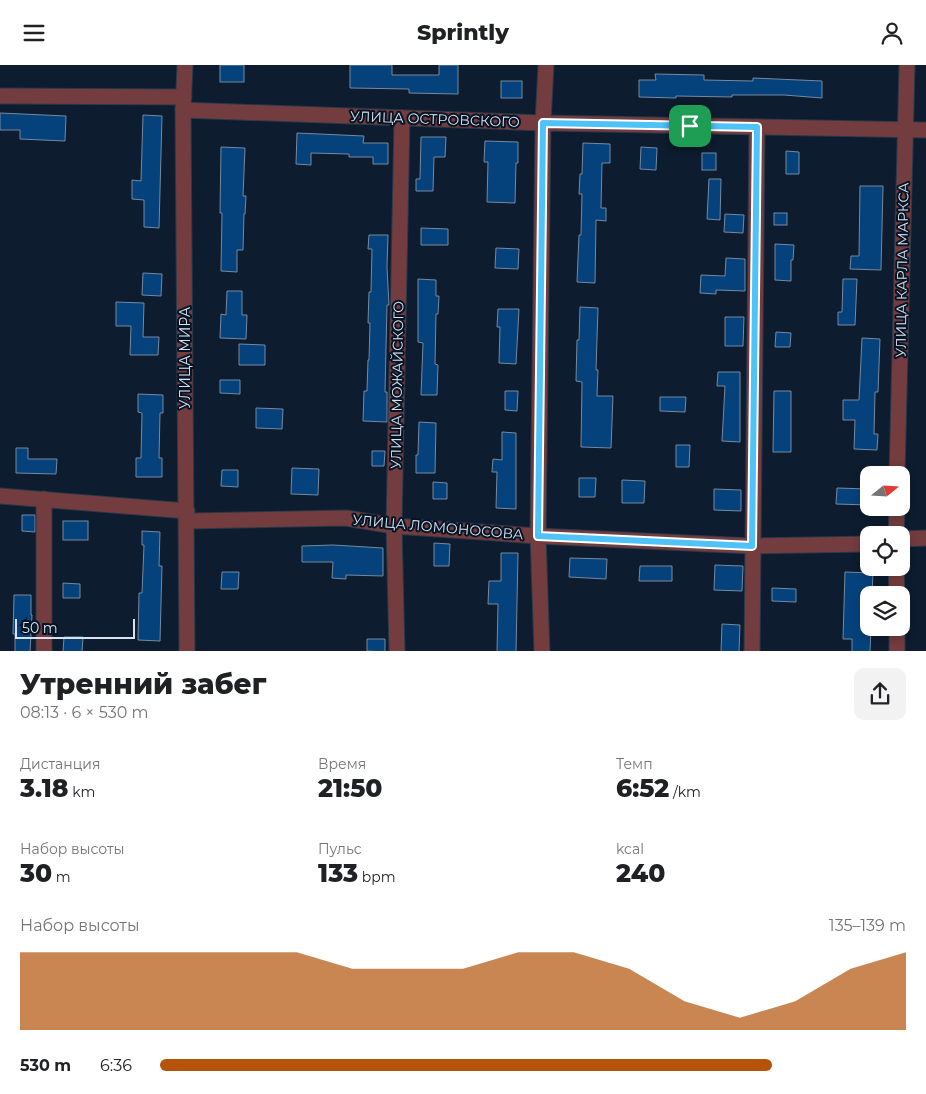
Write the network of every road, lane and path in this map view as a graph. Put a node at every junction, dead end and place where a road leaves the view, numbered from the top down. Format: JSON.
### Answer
{"nodes":[{"id":1,"x":185,"y":65,"type":"edge"},
{"id":2,"x":546,"y":65,"type":"edge"},
{"id":3,"x":907,"y":65,"type":"edge"},
{"id":4,"x":0,"y":96,"type":"edge"},
{"id":5,"x":183,"y":104,"type":"junction"},
{"id":6,"x":402,"y":118,"type":"junction"},
{"id":7,"x":543,"y":123,"type":"junction"},
{"id":8,"x":757,"y":127,"type":"junction"},
{"id":9,"x":905,"y":130,"type":"junction"},
{"id":10,"x":926,"y":130,"type":"edge"},
{"id":11,"x":898,"y":466,"type":"edge"},
{"id":12,"x":0,"y":496,"type":"edge"},
{"id":13,"x":44,"y":499,"type":"junction"},
{"id":14,"x":187,"y":516,"type":"junction"},
{"id":15,"x":394,"y":525,"type":"junction"},
{"id":16,"x":538,"y":536,"type":"junction"},
{"id":17,"x":926,"y":538,"type":"edge"},
{"id":18,"x":910,"y":539,"type":"edge"},
{"id":19,"x":860,"y":544,"type":"edge"},
{"id":20,"x":752,"y":546,"type":"junction"},
{"id":21,"x":897,"y":636,"type":"edge"},
{"id":22,"x":44,"y":651,"type":"edge"},
{"id":23,"x":187,"y":651,"type":"edge"},
{"id":24,"x":397,"y":651,"type":"edge"},
{"id":25,"x":542,"y":651,"type":"edge"},
{"id":26,"x":752,"y":651,"type":"edge"},
{"id":27,"x":897,"y":651,"type":"edge"}],
"edges":[{"from":1,"to":5,"type":"street","name":"УЛИЦА МИРА"},
{"from":2,"to":7,"type":"street"},
{"from":3,"to":9,"type":"street","name":"УЛИЦА КАРЛА МАРКСА"},
{"from":4,"to":5,"type":"street","name":"УЛИЦА ОСТРОВСКОГО"},
{"from":5,"to":6,"type":"street","name":"УЛИЦА ОСТРОВСКОГО"},
{"from":5,"to":14,"type":"street","name":"УЛИЦА МИРА"},
{"from":6,"to":7,"type":"street","name":"УЛИЦА ОСТРОВСКОГО"},
{"from":6,"to":15,"type":"street","name":"УЛИЦА МОЖАЙСКОГО"},
{"from":7,"to":8,"type":"street","name":"УЛИЦА ОСТРОВСКОГО"},
{"from":7,"to":16,"type":"street"},
{"from":8,"to":9,"type":"street","name":"УЛИЦА ОСТРОВСКОГО"},
{"from":8,"to":20,"type":"street"},
{"from":9,"to":10,"type":"street","name":"УЛИЦА ОСТРОВСКОГО"},
{"from":9,"to":11,"type":"street","name":"УЛИЦА КАРЛА МАРКСА"},
{"from":12,"to":13,"type":"street","name":"УЛИЦА ЛОМОНОСОВА"},
{"from":13,"to":14,"type":"street","name":"УЛИЦА ЛОМОНОСОВА"},
{"from":13,"to":22,"type":"street"},
{"from":14,"to":15,"type":"street","name":"УЛИЦА ЛОМОНОСОВА"},
{"from":14,"to":23,"type":"street","name":"УЛИЦА МИРА"},
{"from":15,"to":16,"type":"street","name":"УЛИЦА ЛОМОНОСОВА"},
{"from":15,"to":24,"type":"street","name":"УЛИЦА МОЖАЙСКОГО"},
{"from":16,"to":20,"type":"street","name":"УЛИЦА ЛОМОНОСОВА"},
{"from":16,"to":25,"type":"street"},
{"from":17,"to":18,"type":"street"},
{"from":19,"to":20,"type":"street","name":"УЛИЦА ЛОМОНОСОВА"},
{"from":20,"to":26,"type":"street"},
{"from":21,"to":27,"type":"street"}]}
